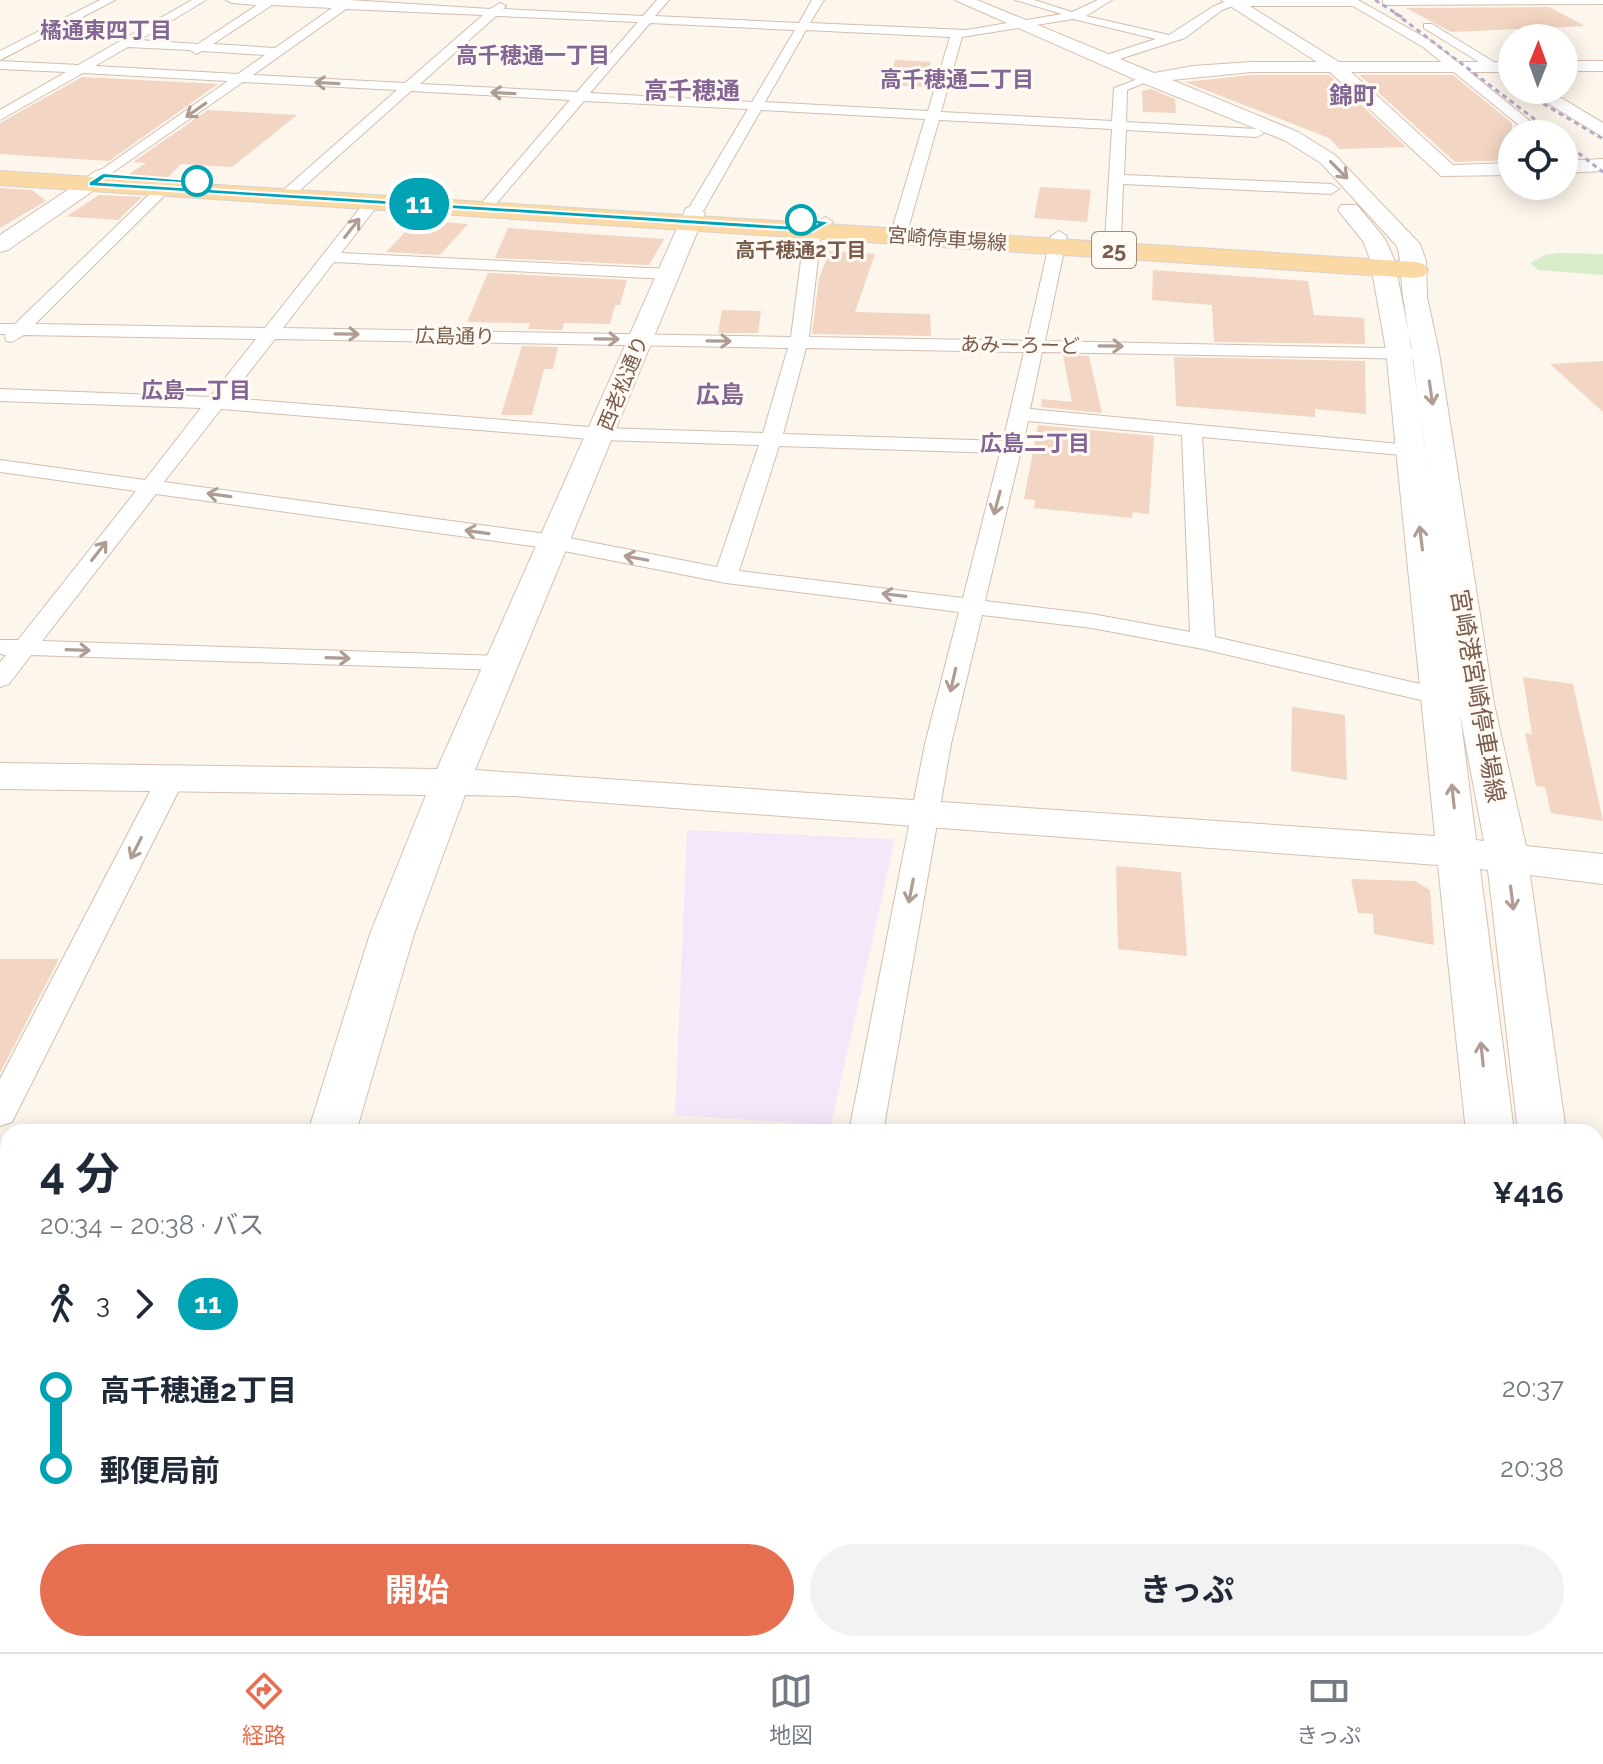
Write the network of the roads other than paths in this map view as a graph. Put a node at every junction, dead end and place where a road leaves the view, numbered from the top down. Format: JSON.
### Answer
{"nodes":[{"id":1,"x":109,"y":0,"type":"edge"},
{"id":2,"x":200,"y":0,"type":"edge"},
{"id":3,"x":232,"y":0,"type":"edge"},
{"id":4,"x":507,"y":0,"type":"edge"},
{"id":5,"x":663,"y":0,"type":"edge"},
{"id":6,"x":818,"y":0,"type":"edge"},
{"id":7,"x":943,"y":0,"type":"edge"},
{"id":8,"x":963,"y":0,"type":"edge"},
{"id":9,"x":1021,"y":0,"type":"edge"},
{"id":10,"x":1106,"y":0,"type":"edge"},
{"id":11,"x":1231,"y":1,"type":"edge"},
{"id":12,"x":1352,"y":1,"type":"edge"},
{"id":13,"x":1385,"y":1,"type":"edge"},
{"id":14,"x":1603,"y":1,"type":"edge"},
{"id":15,"x":269,"y":2,"type":"edge"},
{"id":16,"x":347,"y":3,"type":"edge"},
{"id":17,"x":493,"y":13,"type":"junction"},
{"id":18,"x":250,"y":15,"type":"junction"},
{"id":19,"x":1076,"y":15,"type":"junction"},
{"id":20,"x":326,"y":17,"type":"junction"},
{"id":21,"x":645,"y":20,"type":"junction"},
{"id":22,"x":802,"y":27,"type":"junction"},
{"id":23,"x":1016,"y":27,"type":"junction"},
{"id":24,"x":957,"y":34,"type":"junction"},
{"id":25,"x":1171,"y":39,"type":"junction"},
{"id":26,"x":126,"y":43,"type":"junction"},
{"id":27,"x":200,"y":47,"type":"junction"},
{"id":28,"x":278,"y":52,"type":"junction"},
{"id":29,"x":106,"y":55,"type":"junction"},
{"id":30,"x":0,"y":56,"type":"edge"},
{"id":31,"x":181,"y":59,"type":"junction"},
{"id":32,"x":1104,"y":60,"type":"junction"},
{"id":33,"x":261,"y":64,"type":"junction"},
{"id":34,"x":0,"y":65,"type":"edge"},
{"id":35,"x":1498,"y":65,"type":"edge"},
{"id":36,"x":1578,"y":66,"type":"edge"},
{"id":37,"x":1603,"y":66,"type":"edge"},
{"id":38,"x":1335,"y":67,"type":"junction"},
{"id":39,"x":1457,"y":67,"type":"junction"},
{"id":40,"x":80,"y":69,"type":"junction"},
{"id":41,"x":1498,"y":69,"type":"edge"},
{"id":42,"x":158,"y":74,"type":"junction"},
{"id":43,"x":241,"y":78,"type":"junction"},
{"id":44,"x":1144,"y":81,"type":"junction"},
{"id":45,"x":405,"y":88,"type":"junction"},
{"id":46,"x":581,"y":98,"type":"junction"},
{"id":47,"x":1558,"y":104,"type":"edge"},
{"id":48,"x":756,"y":107,"type":"junction"},
{"id":49,"x":0,"y":116,"type":"edge"},
{"id":50,"x":933,"y":116,"type":"junction"},
{"id":51,"x":1522,"y":120,"type":"edge"},
{"id":52,"x":1120,"y":127,"type":"junction"},
{"id":53,"x":1603,"y":131,"type":"edge"},
{"id":54,"x":1257,"y":133,"type":"junction"},
{"id":55,"x":1578,"y":163,"type":"edge"},
{"id":56,"x":1603,"y":165,"type":"edge"},
{"id":57,"x":0,"y":168,"type":"edge"},
{"id":58,"x":1498,"y":170,"type":"edge"},
{"id":59,"x":0,"y":178,"type":"edge"},
{"id":60,"x":1117,"y":179,"type":"junction"},
{"id":61,"x":98,"y":180,"type":"junction"},
{"id":62,"x":163,"y":189,"type":"junction"},
{"id":63,"x":1331,"y":189,"type":"junction"},
{"id":64,"x":289,"y":192,"type":"junction"},
{"id":65,"x":373,"y":201,"type":"junction"},
{"id":66,"x":487,"y":204,"type":"junction"},
{"id":67,"x":692,"y":218,"type":"junction"},
{"id":68,"x":819,"y":226,"type":"junction"},
{"id":69,"x":899,"y":231,"type":"junction"},
{"id":70,"x":1057,"y":241,"type":"junction"},
{"id":71,"x":0,"y":245,"type":"edge"},
{"id":72,"x":1115,"y":245,"type":"junction"},
{"id":73,"x":329,"y":257,"type":"junction"},
{"id":74,"x":1398,"y":264,"type":"junction"},
{"id":75,"x":668,"y":274,"type":"junction"},
{"id":76,"x":0,"y":329,"type":"edge"},
{"id":77,"x":20,"y":330,"type":"junction"},
{"id":78,"x":269,"y":333,"type":"junction"},
{"id":79,"x":641,"y":339,"type":"junction"},
{"id":80,"x":799,"y":342,"type":"junction"},
{"id":81,"x":1033,"y":345,"type":"junction"},
{"id":82,"x":0,"y":348,"type":"edge"},
{"id":83,"x":1412,"y":352,"type":"junction"},
{"id":84,"x":0,"y":395,"type":"edge"},
{"id":85,"x":214,"y":403,"type":"junction"},
{"id":86,"x":1019,"y":414,"type":"junction"},
{"id":87,"x":1192,"y":429,"type":"junction"},
{"id":88,"x":602,"y":434,"type":"junction"},
{"id":89,"x":771,"y":439,"type":"junction"},
{"id":90,"x":1012,"y":447,"type":"junction"},
{"id":91,"x":1424,"y":451,"type":"junction"},
{"id":92,"x":0,"y":466,"type":"edge"},
{"id":93,"x":150,"y":486,"type":"junction"},
{"id":94,"x":554,"y":542,"type":"junction"},
{"id":95,"x":726,"y":576,"type":"junction"},
{"id":96,"x":971,"y":604,"type":"junction"},
{"id":97,"x":1203,"y":642,"type":"junction"},
{"id":98,"x":12,"y":648,"type":"edge"},
{"id":99,"x":502,"y":663,"type":"junction"},
{"id":100,"x":0,"y":679,"type":"edge"},
{"id":101,"x":1458,"y":701,"type":"junction"},
{"id":102,"x":0,"y":776,"type":"edge"},
{"id":103,"x":171,"y":778,"type":"junction"},
{"id":104,"x":451,"y":781,"type":"junction"},
{"id":105,"x":926,"y":814,"type":"junction"},
{"id":106,"x":1459,"y":852,"type":"junction"},
{"id":107,"x":1507,"y":857,"type":"junction"},
{"id":108,"x":1603,"y":869,"type":"edge"},
{"id":109,"x":0,"y":1112,"type":"edge"},
{"id":110,"x":334,"y":1124,"type":"edge"},
{"id":111,"x":868,"y":1124,"type":"edge"},
{"id":112,"x":1489,"y":1124,"type":"edge"},
{"id":113,"x":1541,"y":1124,"type":"edge"}],
"edges":[{"from":1,"to":30,"type":"street"},
{"from":2,"to":26,"type":"street"},
{"from":3,"to":15,"type":"street"},
{"from":4,"to":17,"type":"street"},
{"from":5,"to":21,"type":"street"},
{"from":6,"to":22,"type":"street"},
{"from":7,"to":23,"type":"street"},
{"from":8,"to":23,"type":"street"},
{"from":9,"to":19,"type":"street"},
{"from":10,"to":19,"type":"street"},
{"from":11,"to":12,"type":"street"},
{"from":11,"to":25,"type":"street"},
{"from":11,"to":38,"type":"street"},
{"from":12,"to":39,"type":"street"},
{"from":13,"to":14,"type":"street"},
{"from":13,"to":35,"type":"street"},
{"from":15,"to":16,"type":"street"},
{"from":15,"to":18,"type":"street"},
{"from":16,"to":17,"type":"street"},
{"from":16,"to":20,"type":"street"},
{"from":17,"to":21,"type":"street"},
{"from":17,"to":45,"type":"street"},
{"from":18,"to":20,"type":"street"},
{"from":18,"to":27,"type":"street"},
{"from":19,"to":23,"type":"street"},
{"from":19,"to":25,"type":"street"},
{"from":20,"to":28,"type":"street"},
{"from":21,"to":22,"type":"street"},
{"from":21,"to":46,"type":"street"},
{"from":22,"to":24,"type":"street"},
{"from":22,"to":48,"type":"street"},
{"from":23,"to":24,"type":"street"},
{"from":23,"to":32,"type":"street"},
{"from":23,"to":44,"type":"street"},
{"from":24,"to":50,"type":"street"},
{"from":25,"to":32,"type":"street"},
{"from":26,"to":27,"type":"street"},
{"from":26,"to":29,"type":"street"},
{"from":27,"to":28,"type":"street"},
{"from":27,"to":31,"type":"street"},
{"from":28,"to":33,"type":"street"},
{"from":29,"to":31,"type":"street"},
{"from":29,"to":40,"type":"street"},
{"from":31,"to":33,"type":"street"},
{"from":31,"to":42,"type":"street"},
{"from":32,"to":44,"type":"street"},
{"from":33,"to":43,"type":"street"},
{"from":34,"to":40,"type":"street"},
{"from":36,"to":37,"type":"street"},
{"from":38,"to":39,"type":"street"},
{"from":38,"to":44,"type":"street"},
{"from":38,"to":58,"type":"street"},
{"from":39,"to":41,"type":"street"},
{"from":39,"to":51,"type":"street"},
{"from":40,"to":42,"type":"street"},
{"from":40,"to":49,"type":"street"},
{"from":42,"to":43,"type":"street"},
{"from":45,"to":43,"type":"street","one_way":true},
{"from":43,"to":61,"type":"street","one_way":true},
{"from":44,"to":52,"type":"street"},
{"from":44,"to":54,"type":"street"},
{"from":44,"to":74,"type":"street","one_way":true},
{"from":46,"to":45,"type":"street","one_way":true},
{"from":45,"to":64,"type":"street"},
{"from":46,"to":48,"type":"street"},
{"from":46,"to":66,"type":"street"},
{"from":47,"to":53,"type":"street"},
{"from":48,"to":50,"type":"street"},
{"from":48,"to":67,"type":"street"},
{"from":50,"to":52,"type":"street"},
{"from":50,"to":69,"type":"street"},
{"from":52,"to":54,"type":"street"},
{"from":52,"to":60,"type":"street"},
{"from":54,"to":63,"type":"street"},
{"from":55,"to":56,"type":"street"},
{"from":57,"to":61,"type":"main road","name":"宮崎停車場線","number":"25"},
{"from":59,"to":61,"type":"main road","name":"宮崎停車場線","number":"25"},
{"from":60,"to":63,"type":"street"},
{"from":60,"to":72,"type":"street"},
{"from":61,"to":62,"type":"main road","name":"宮崎停車場線","number":"25"},
{"from":61,"to":64,"type":"main road","name":"宮崎停車場線","number":"25"},
{"from":61,"to":71,"type":"street"},
{"from":62,"to":64,"type":"main road","name":"宮崎停車場線","number":"25"},
{"from":62,"to":77,"type":"street"},
{"from":63,"to":74,"type":"street"},
{"from":64,"to":65,"type":"main road","name":"宮崎停車場線","number":"25"},
{"from":64,"to":66,"type":"main road","name":"宮崎停車場線","number":"25"},
{"from":65,"to":66,"type":"main road","name":"宮崎停車場線","number":"25"},
{"from":73,"to":65,"type":"street","one_way":true},
{"from":66,"to":67,"type":"main road","name":"宮崎停車場線","number":"25"},
{"from":67,"to":68,"type":"main road","name":"宮崎停車場線","number":"25"},
{"from":67,"to":75,"type":"street","name":"西老松通り"},
{"from":68,"to":69,"type":"main road","name":"宮崎停車場線","number":"25"},
{"from":68,"to":80,"type":"street"},
{"from":69,"to":70,"type":"main road","name":"宮崎停車場線","number":"25"},
{"from":70,"to":72,"type":"main road","name":"宮崎停車場線","number":"25"},
{"from":70,"to":81,"type":"street"},
{"from":72,"to":74,"type":"main road","name":"宮崎停車場線","number":"25"},
{"from":73,"to":75,"type":"street"},
{"from":73,"to":78,"type":"street"},
{"from":74,"to":83,"type":"street","name":"宮崎港宮崎停車場線"},
{"from":75,"to":79,"type":"street","name":"西老松通り"},
{"from":76,"to":77,"type":"street","name":"広島通り"},
{"from":77,"to":78,"type":"street","name":"広島通り"},
{"from":77,"to":82,"type":"street"},
{"from":78,"to":79,"type":"street","name":"広島通り","one_way":true},
{"from":78,"to":85,"type":"street"},
{"from":79,"to":80,"type":"street","name":"あみーろーど","one_way":true},
{"from":79,"to":88,"type":"street","name":"西老松通り"},
{"from":80,"to":81,"type":"street","name":"あみーろーど"},
{"from":80,"to":89,"type":"street"},
{"from":81,"to":83,"type":"street","name":"あみーろーど","one_way":true},
{"from":81,"to":86,"type":"street"},
{"from":83,"to":91,"type":"street","name":"宮崎港宮崎停車場線"},
{"from":84,"to":85,"type":"street"},
{"from":85,"to":88,"type":"street"},
{"from":85,"to":93,"type":"street"},
{"from":86,"to":87,"type":"street"},
{"from":86,"to":90,"type":"street"},
{"from":87,"to":91,"type":"street"},
{"from":87,"to":97,"type":"street"},
{"from":88,"to":89,"type":"street"},
{"from":88,"to":94,"type":"street","name":"西老松通り"},
{"from":89,"to":90,"type":"street"},
{"from":89,"to":95,"type":"street"},
{"from":90,"to":96,"type":"street","one_way":true},
{"from":91,"to":101,"type":"street","name":"宮崎港宮崎停車場線"},
{"from":92,"to":93,"type":"street"},
{"from":94,"to":93,"type":"street","one_way":true},
{"from":98,"to":93,"type":"street","one_way":true},
{"from":95,"to":94,"type":"street","one_way":true},
{"from":94,"to":99,"type":"street","name":"西老松通り"},
{"from":96,"to":95,"type":"street","one_way":true},
{"from":96,"to":97,"type":"street"},
{"from":96,"to":105,"type":"street","one_way":true},
{"from":97,"to":101,"type":"street"},
{"from":98,"to":99,"type":"street","one_way":true},
{"from":98,"to":100,"type":"street"},
{"from":99,"to":104,"type":"street","name":"西老松通り"},
{"from":106,"to":101,"type":"street","name":"宮崎港宮崎停車場線","one_way":true},
{"from":101,"to":107,"type":"street","name":"宮崎港宮崎停車場線"},
{"from":102,"to":103,"type":"street"},
{"from":103,"to":104,"type":"street"},
{"from":103,"to":109,"type":"street","one_way":true},
{"from":104,"to":105,"type":"street"},
{"from":104,"to":110,"type":"street","name":"西老松通り"},
{"from":105,"to":106,"type":"street"},
{"from":105,"to":111,"type":"street","one_way":true},
{"from":106,"to":107,"type":"street"},
{"from":112,"to":106,"type":"street","name":"宮崎港宮崎停車場線","one_way":true},
{"from":107,"to":108,"type":"street"},
{"from":107,"to":113,"type":"street","name":"宮崎港宮崎停車場線","one_way":true}]}
